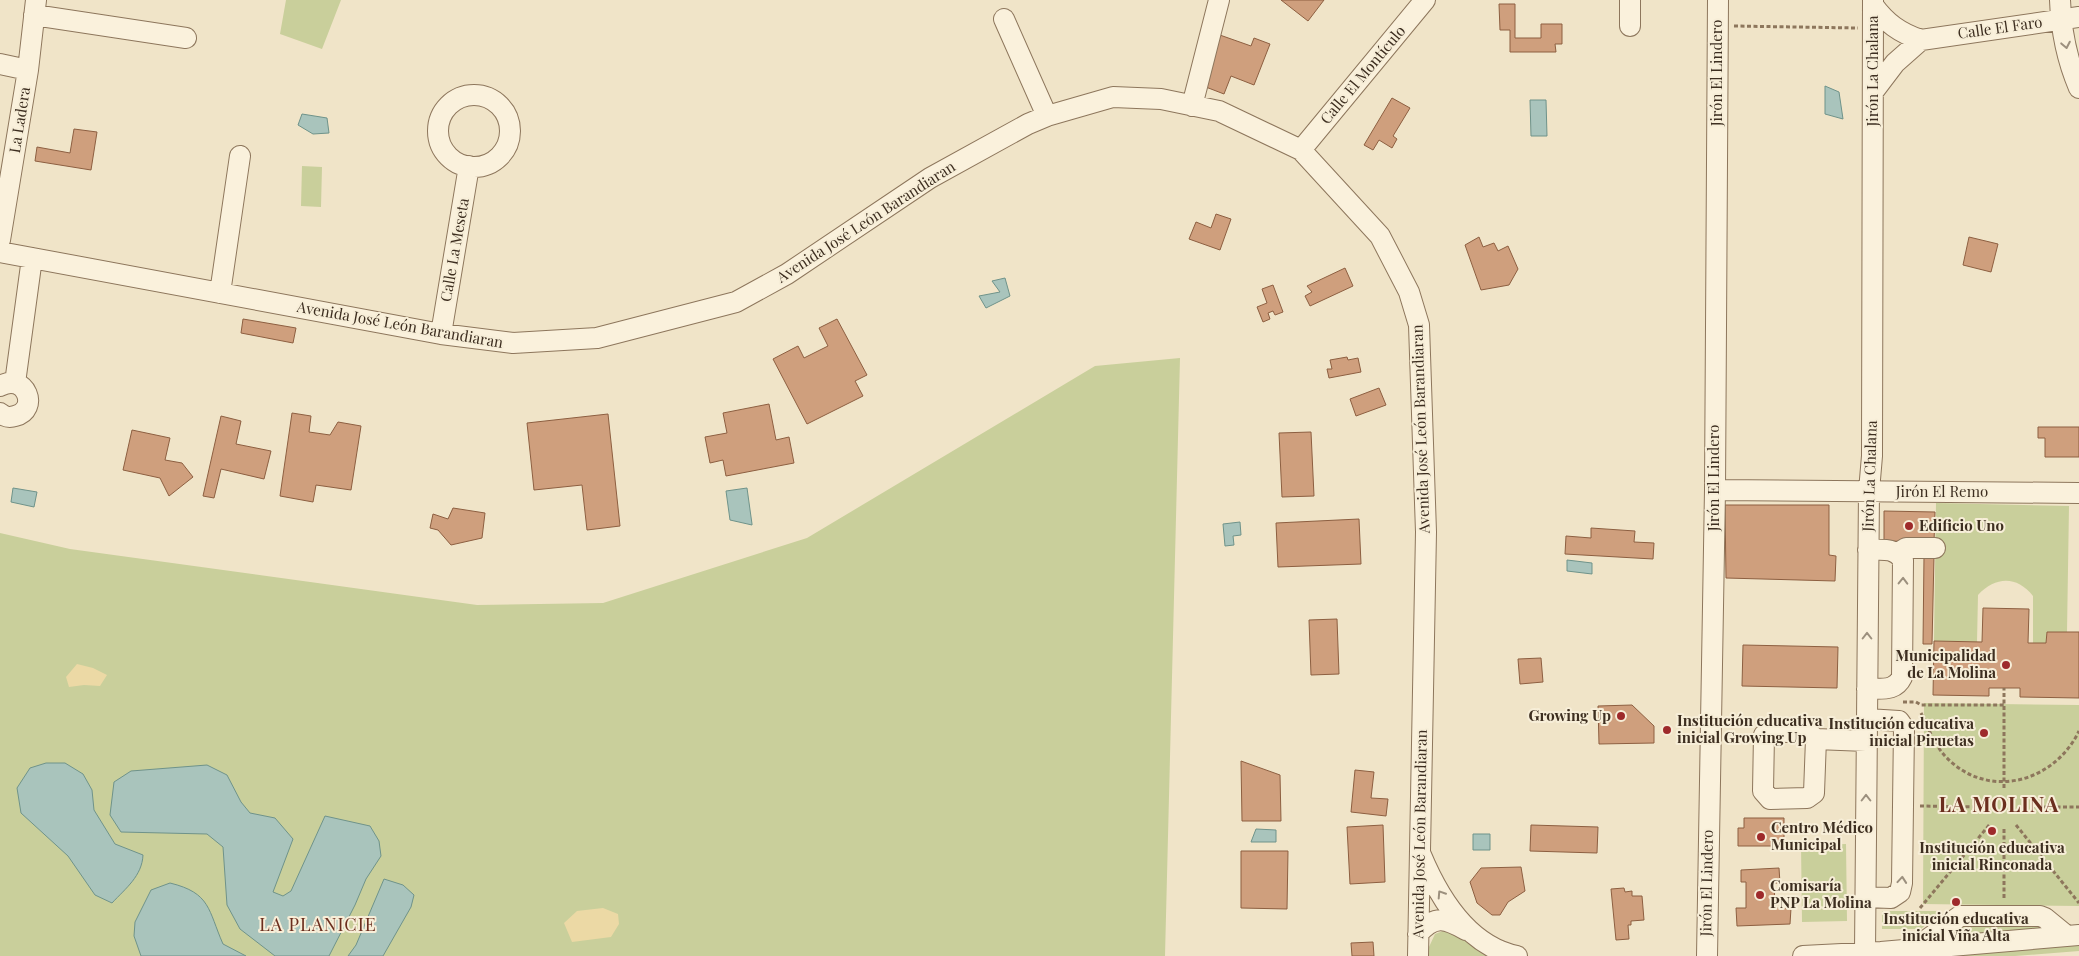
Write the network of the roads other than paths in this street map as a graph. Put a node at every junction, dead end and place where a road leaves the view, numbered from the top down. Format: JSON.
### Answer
{"nodes":[{"id":1,"x":1219,"y":0,"type":"edge"},
{"id":2,"x":1425,"y":0,"type":"edge"},
{"id":3,"x":1630,"y":0,"type":"edge"},
{"id":4,"x":1718,"y":0,"type":"edge"},
{"id":5,"x":1873,"y":2,"type":"edge"},
{"id":6,"x":35,"y":7,"type":"edge"},
{"id":7,"x":2067,"y":12,"type":"edge"},
{"id":8,"x":1004,"y":19,"type":"dead end"},
{"id":9,"x":1630,"y":26,"type":"dead end"},
{"id":10,"x":186,"y":38,"type":"dead end"},
{"id":11,"x":1921,"y":40,"type":"junction"},
{"id":12,"x":0,"y":64,"type":"edge"},
{"id":13,"x":28,"y":70,"type":"junction"},
{"id":14,"x":2079,"y":88,"type":"edge"},
{"id":15,"x":1873,"y":92,"type":"junction"},
{"id":16,"x":1192,"y":106,"type":"junction"},
{"id":17,"x":1047,"y":116,"type":"junction"},
{"id":18,"x":1301,"y":150,"type":"junction"},
{"id":19,"x":240,"y":156,"type":"dead end"},
{"id":20,"x":469,"y":166,"type":"dead end"},
{"id":21,"x":0,"y":240,"type":"edge"},
{"id":22,"x":0,"y":252,"type":"edge"},
{"id":23,"x":32,"y":258,"type":"junction"},
{"id":24,"x":220,"y":293,"type":"junction"},
{"id":25,"x":441,"y":334,"type":"junction"},
{"id":26,"x":7,"y":384,"type":"edge"},
{"id":27,"x":0,"y":413,"type":"edge"},
{"id":28,"x":1715,"y":490,"type":"junction"},
{"id":29,"x":1869,"y":491,"type":"junction"},
{"id":30,"x":2079,"y":493,"type":"edge"},
{"id":31,"x":1935,"y":548,"type":"dead end"},
{"id":32,"x":1868,"y":550,"type":"junction"},
{"id":33,"x":1898,"y":553,"type":"junction"},
{"id":34,"x":1867,"y":689,"type":"junction"},
{"id":35,"x":1867,"y":719,"type":"junction"},
{"id":36,"x":1816,"y":739,"type":"dead end"},
{"id":37,"x":1866,"y":741,"type":"junction"},
{"id":38,"x":1419,"y":849,"type":"junction"},
{"id":39,"x":1865,"y":897,"type":"junction"},
{"id":40,"x":1470,"y":933,"type":"junction"},
{"id":41,"x":1418,"y":934,"type":"junction"},
{"id":42,"x":2073,"y":935,"type":"edge"},
{"id":43,"x":1914,"y":949,"type":"junction"},
{"id":44,"x":1865,"y":952,"type":"junction"},
{"id":45,"x":1418,"y":956,"type":"edge"},
{"id":46,"x":1517,"y":956,"type":"edge"},
{"id":47,"x":1707,"y":956,"type":"edge"},
{"id":48,"x":1804,"y":956,"type":"edge"},
{"id":49,"x":1826,"y":956,"type":"edge"}],
"edges":[{"from":1,"to":16,"type":"street"},
{"from":2,"to":18,"type":"street","name":"Calle El Montículo"},
{"from":3,"to":9,"type":"street"},
{"from":4,"to":28,"type":"street","name":"Jirón El Lindero"},
{"from":5,"to":11,"type":"street"},
{"from":5,"to":15,"type":"street","name":"Jirón La Chalana"},
{"from":6,"to":10,"type":"street"},
{"from":6,"to":13,"type":"street","name":"La Ladera"},
{"from":7,"to":11,"type":"street","name":"Calle El Faro"},
{"from":7,"to":14,"type":"street","one_way":true},
{"from":8,"to":17,"type":"street"},
{"from":11,"to":15,"type":"street"},
{"from":12,"to":13,"type":"street"},
{"from":13,"to":21,"type":"street","name":"La Ladera"},
{"from":15,"to":29,"type":"street","name":"Jirón La Chalana"},
{"from":16,"to":17,"type":"street","name":"Avenida José León Barandiaran"},
{"from":16,"to":18,"type":"street","name":"Avenida José León Barandiaran"},
{"from":17,"to":25,"type":"street","name":"Avenida José León Barandiaran"},
{"from":18,"to":38,"type":"street","name":"Avenida José León Barandiaran"},
{"from":19,"to":24,"type":"street"},
{"from":20,"to":25,"type":"street","name":"Calle La Meseta"},
{"from":22,"to":23,"type":"street","name":"Avenida José León Barandiaran"},
{"from":23,"to":24,"type":"street","name":"Avenida José León Barandiaran"},
{"from":23,"to":26,"type":"street"},
{"from":24,"to":25,"type":"street","name":"Avenida José León Barandiaran"},
{"from":26,"to":27,"type":"street"},
{"from":28,"to":29,"type":"street","name":"Jirón El Remo"},
{"from":28,"to":47,"type":"street","name":"Jirón El Lindero"},
{"from":29,"to":30,"type":"street","name":"Jirón El Remo"},
{"from":29,"to":32,"type":"street","name":"Jirón La Chalana"},
{"from":31,"to":33,"type":"street"},
{"from":32,"to":33,"type":"street"},
{"from":34,"to":32,"type":"street","name":"Jirón La Chalana","one_way":true},
{"from":34,"to":33,"type":"street","one_way":true},
{"from":34,"to":35,"type":"street","name":"Jirón La Chalana"},
{"from":35,"to":37,"type":"street","name":"Jirón La Chalana"},
{"from":39,"to":35,"type":"street","one_way":true},
{"from":36,"to":37,"type":"street"},
{"from":39,"to":37,"type":"street","name":"Jirón La Chalana","one_way":true},
{"from":40,"to":38,"type":"street","one_way":true},
{"from":38,"to":41,"type":"street","name":"Avenida José León Barandiaran"},
{"from":39,"to":44,"type":"street","name":"Jirón La Chalana"},
{"from":40,"to":41,"type":"street"},
{"from":40,"to":46,"type":"street"},
{"from":41,"to":45,"type":"street","name":"Avenida José León Barandiaran"},
{"from":42,"to":43,"type":"street"},
{"from":42,"to":43,"type":"street"},
{"from":43,"to":44,"type":"street"},
{"from":44,"to":49,"type":"street"},
{"from":48,"to":49,"type":"street"}]}
